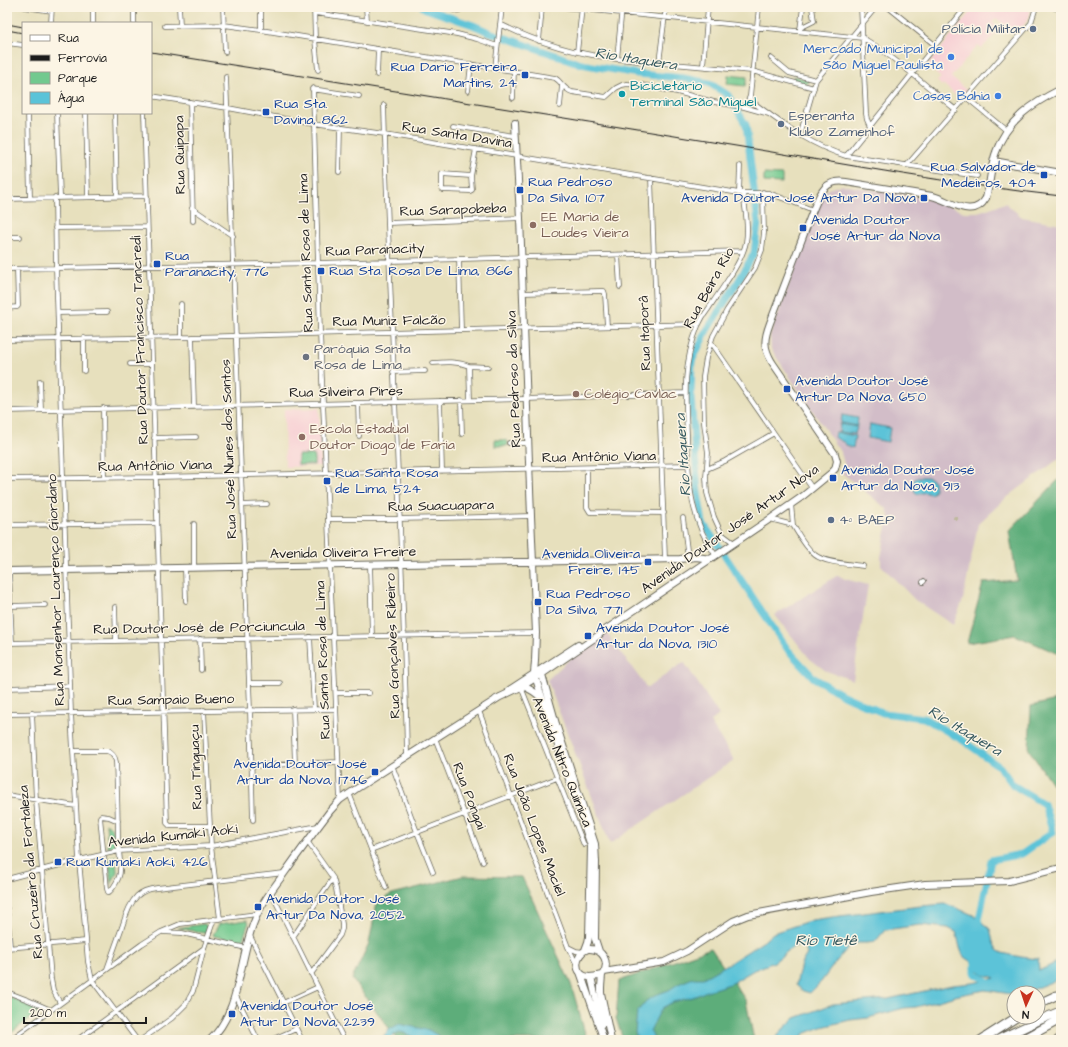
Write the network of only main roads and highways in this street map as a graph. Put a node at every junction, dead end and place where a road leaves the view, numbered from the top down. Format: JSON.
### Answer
{"nodes":[{"id":1,"x":1056,"y":7,"type":"edge"},
{"id":2,"x":1061,"y":8,"type":"edge"},
{"id":3,"x":1061,"y":89,"type":"edge"},
{"id":4,"x":515,"y":123,"type":"dead end"},
{"id":5,"x":994,"y":162,"type":"junction"},
{"id":6,"x":1061,"y":173,"type":"edge"},
{"id":7,"x":713,"y":558,"type":"junction"},
{"id":8,"x":680,"y":559,"type":"junction"},
{"id":9,"x":533,"y":561,"type":"junction"},
{"id":10,"x":8,"y":571,"type":"edge"},
{"id":11,"x":602,"y":632,"type":"junction"},
{"id":12,"x":572,"y":653,"type":"junction"},
{"id":13,"x":535,"y":661,"type":"junction"},
{"id":14,"x":541,"y":671,"type":"junction"},
{"id":15,"x":534,"y":675,"type":"junction"},
{"id":16,"x":522,"y":686,"type":"junction"},
{"id":17,"x":545,"y":687,"type":"junction"},
{"id":18,"x":496,"y":699,"type":"junction"},
{"id":19,"x":543,"y":701,"type":"junction"},
{"id":20,"x":1061,"y":868,"type":"edge"},
{"id":21,"x":584,"y":951,"type":"junction"},
{"id":22,"x":599,"y":951,"type":"junction"},
{"id":23,"x":578,"y":968,"type":"junction"},
{"id":24,"x":604,"y":971,"type":"junction"},
{"id":25,"x":591,"y":977,"type":"junction"},
{"id":26,"x":1061,"y":995,"type":"edge"},
{"id":27,"x":1046,"y":1000,"type":"edge"},
{"id":28,"x":1061,"y":1011,"type":"edge"},
{"id":29,"x":1061,"y":1019,"type":"edge"},
{"id":30,"x":1006,"y":1024,"type":"edge"},
{"id":31,"x":1061,"y":1024,"type":"edge"},
{"id":32,"x":1061,"y":1039,"type":"edge"},
{"id":33,"x":211,"y":1040,"type":"edge"},
{"id":34,"x":604,"y":1040,"type":"edge"},
{"id":35,"x":610,"y":1040,"type":"edge"},
{"id":36,"x":981,"y":1040,"type":"edge"},
{"id":37,"x":997,"y":1040,"type":"edge"},
{"id":38,"x":1022,"y":1040,"type":"edge"},
{"id":39,"x":1058,"y":1040,"type":"edge"}],
"edges":[{"from":1,"to":2,"type":"main road"},
{"from":3,"to":5,"type":"main road","name":"Avenida Doutor José Artur Nova"},
{"from":4,"to":9,"type":"main road","name":"Rua Pedroso da Silva"},
{"from":5,"to":6,"type":"main road"},
{"from":5,"to":7,"type":"main road","name":"Avenida Doutor José Artur Nova","bridge":true},
{"from":7,"to":8,"type":"main road","name":"Avenida Oliveira Freire"},
{"from":7,"to":8,"type":"main road","name":"Avenida Oliveira Freire"},
{"from":7,"to":11,"type":"main road","name":"Avenida Doutor José Artur Nova"},
{"from":8,"to":9,"type":"main road","name":"Avenida Oliveira Freire"},
{"from":9,"to":10,"type":"main road","name":"Avenida Oliveira Freire"},
{"from":9,"to":13,"type":"main road","name":"Rua Pedroso da Silva"},
{"from":11,"to":12,"type":"main road","name":"Avenida Doutor José Artur Nova"},
{"from":11,"to":14,"type":"main road","name":"Avenida Doutor José Artur Nova"},
{"from":12,"to":14,"type":"main road","name":"Avenida Doutor José Artur Nova"},
{"from":12,"to":17,"type":"main road"},
{"from":13,"to":14,"type":"main road"},
{"from":13,"to":15,"type":"main road","name":"Rua Pedroso da Silva"},
{"from":14,"to":15,"type":"main road","name":"Avenida Doutor José Artur Nova"},
{"from":14,"to":17,"type":"main road"},
{"from":15,"to":16,"type":"main road","name":"Avenida Doutor José Artur Nova"},
{"from":15,"to":18,"type":"main road","name":"Avenida Doutor José Artur Nova"},
{"from":15,"to":19,"type":"main road"},
{"from":16,"to":18,"type":"main road","name":"Avenida Doutor José Artur Nova"},
{"from":16,"to":19,"type":"main road"},
{"from":17,"to":22,"type":"main road"},
{"from":18,"to":33,"type":"main road","name":"Avenida Doutor José Artur Nova"},
{"from":19,"to":21,"type":"main road"},
{"from":20,"to":24,"type":"main road"},
{"from":21,"to":22,"type":"main road"},
{"from":21,"to":23,"type":"main road"},
{"from":22,"to":24,"type":"main road"},
{"from":23,"to":25,"type":"main road"},
{"from":23,"to":34,"type":"main road"},
{"from":24,"to":25,"type":"main road"},
{"from":24,"to":35,"type":"main road"},
{"from":25,"to":34,"type":"main road"},
{"from":26,"to":27,"type":"highway"},
{"from":28,"to":37,"type":"highway"},
{"from":29,"to":38,"type":"highway"},
{"from":30,"to":36,"type":"highway"},
{"from":31,"to":38,"type":"highway"},
{"from":32,"to":39,"type":"highway"}]}
